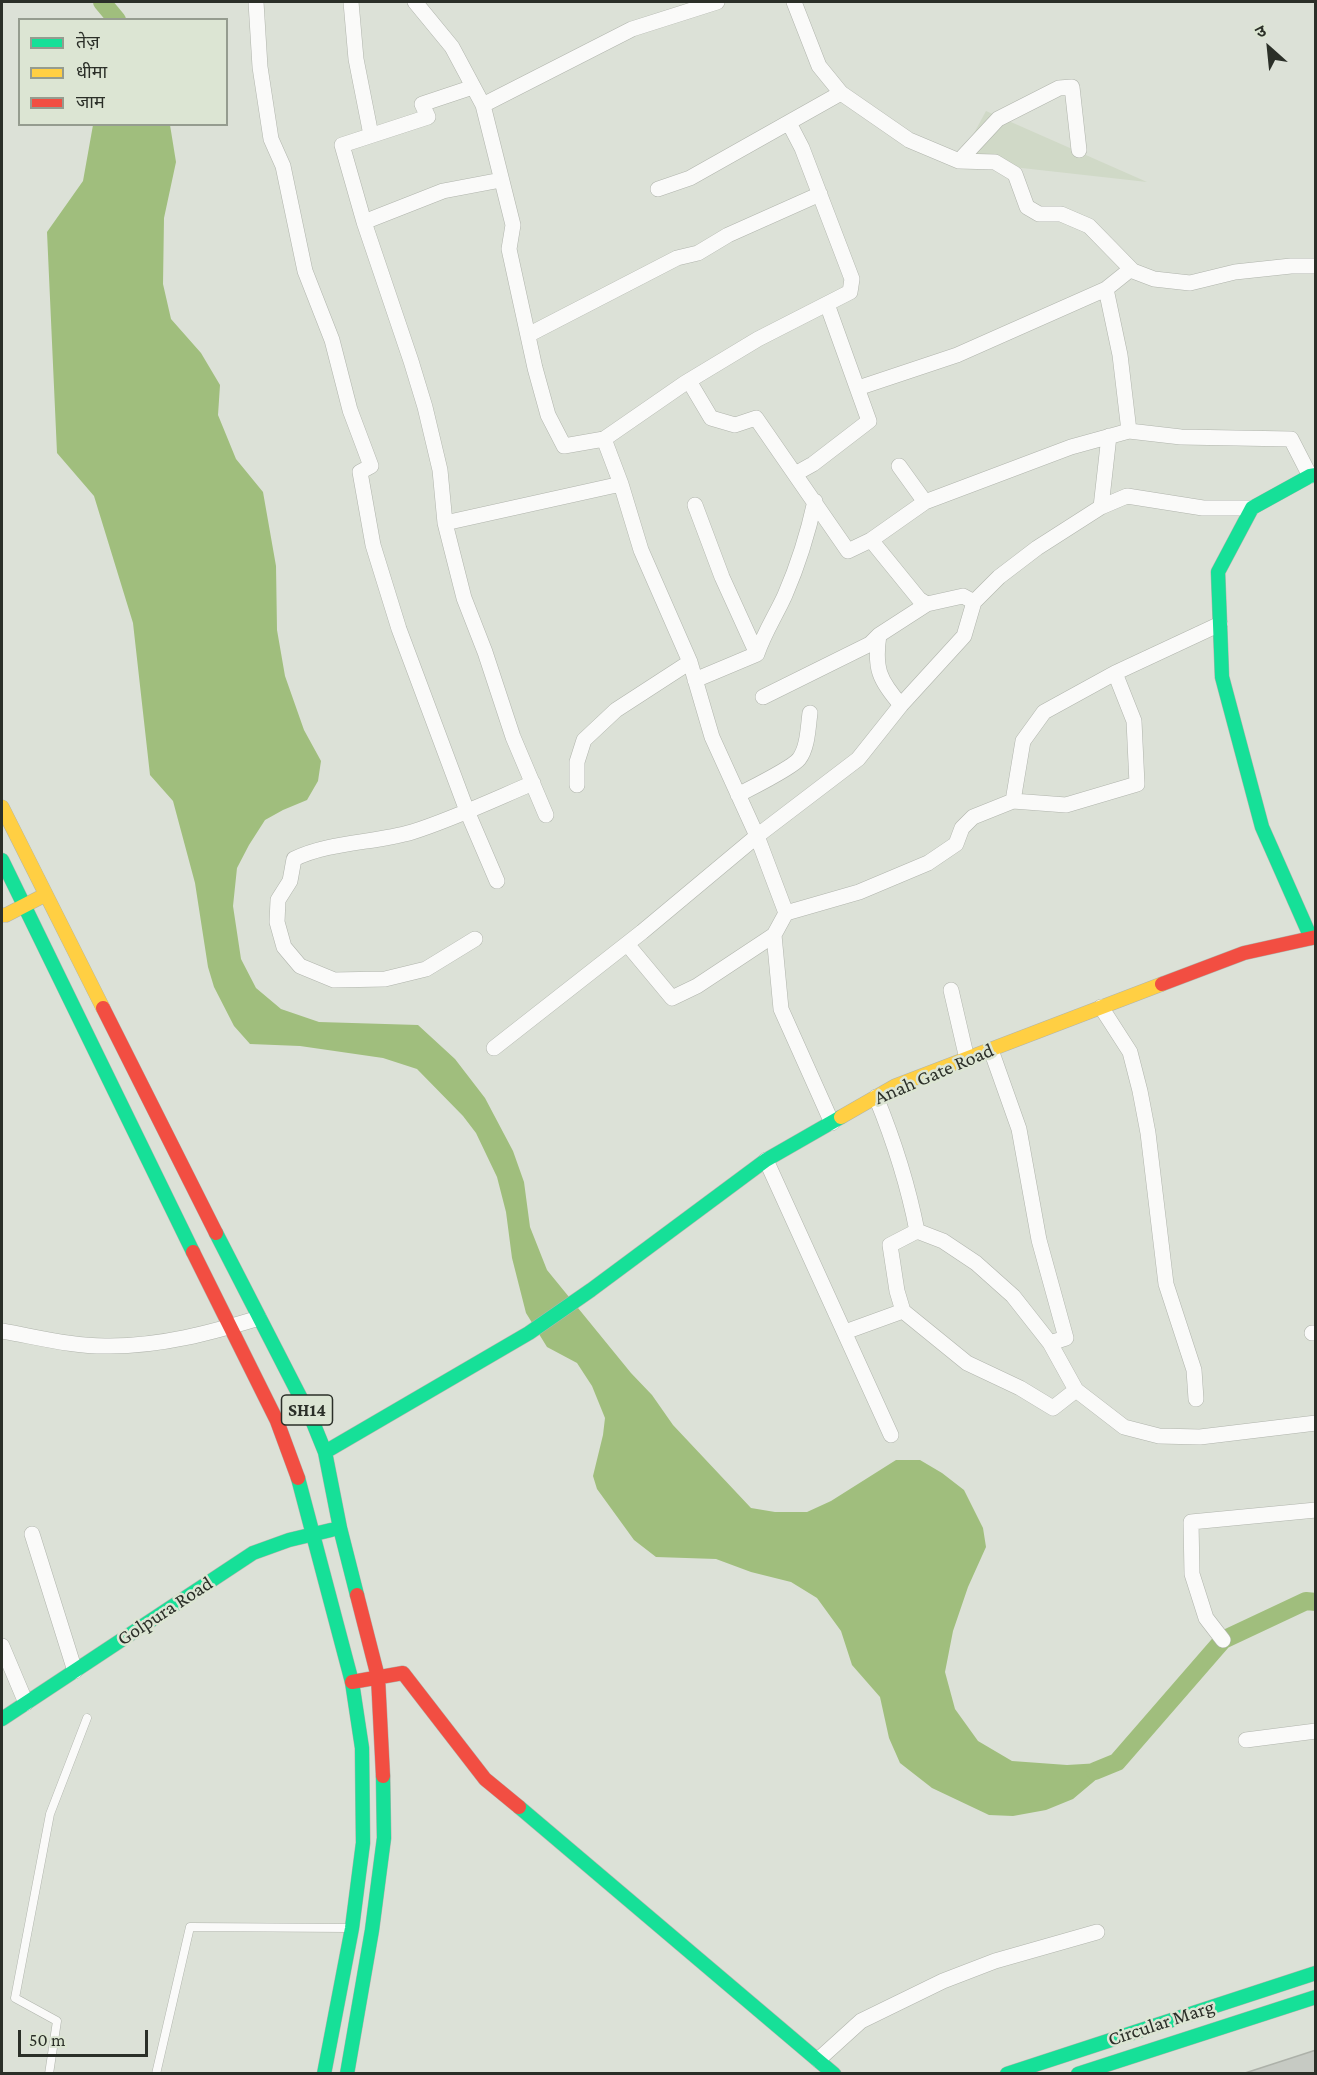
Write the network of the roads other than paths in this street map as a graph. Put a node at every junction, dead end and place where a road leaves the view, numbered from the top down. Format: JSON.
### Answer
{"nodes":[{"id":1,"x":256,"y":2,"type":"edge"},
{"id":2,"x":351,"y":2,"type":"edge"},
{"id":3,"x":415,"y":2,"type":"edge"},
{"id":4,"x":717,"y":2,"type":"edge"},
{"id":5,"x":794,"y":2,"type":"edge"},
{"id":6,"x":473,"y":87,"type":"junction"},
{"id":7,"x":841,"y":93,"type":"junction"},
{"id":8,"x":483,"y":105,"type":"junction"},
{"id":9,"x":789,"y":123,"type":"junction"},
{"id":10,"x":371,"y":135,"type":"junction"},
{"id":11,"x":1079,"y":150,"type":"dead end"},
{"id":12,"x":959,"y":162,"type":"junction"},
{"id":13,"x":501,"y":180,"type":"junction"},
{"id":14,"x":658,"y":189,"type":"dead end"},
{"id":15,"x":820,"y":194,"type":"junction"},
{"id":16,"x":363,"y":222,"type":"junction"},
{"id":17,"x":1316,"y":266,"type":"edge"},
{"id":18,"x":1131,"y":269,"type":"junction"},
{"id":19,"x":1106,"y":289,"type":"junction"},
{"id":20,"x":827,"y":304,"type":"junction"},
{"id":21,"x":528,"y":335,"type":"junction"},
{"id":22,"x":689,"y":381,"type":"junction"},
{"id":23,"x":858,"y":388,"type":"junction"},
{"id":24,"x":1129,"y":431,"type":"junction"},
{"id":25,"x":1109,"y":436,"type":"junction"},
{"id":26,"x":604,"y":439,"type":"junction"},
{"id":27,"x":899,"y":466,"type":"dead end"},
{"id":28,"x":795,"y":474,"type":"junction"},
{"id":29,"x":1313,"y":476,"type":"edge"},
{"id":30,"x":621,"y":484,"type":"junction"},
{"id":31,"x":815,"y":501,"type":"junction"},
{"id":32,"x":925,"y":502,"type":"junction"},
{"id":33,"x":695,"y":505,"type":"dead end"},
{"id":34,"x":1101,"y":507,"type":"junction"},
{"id":35,"x":1252,"y":508,"type":"junction"},
{"id":36,"x":445,"y":523,"type":"junction"},
{"id":37,"x":871,"y":540,"type":"junction"},
{"id":38,"x":974,"y":602,"type":"junction"},
{"id":39,"x":927,"y":604,"type":"junction"},
{"id":40,"x":1220,"y":624,"type":"junction"},
{"id":41,"x":879,"y":635,"type":"junction"},
{"id":42,"x":757,"y":654,"type":"junction"},
{"id":43,"x":690,"y":662,"type":"junction"},
{"id":44,"x":1115,"y":673,"type":"junction"},
{"id":45,"x":695,"y":680,"type":"junction"},
{"id":46,"x":763,"y":697,"type":"dead end"},
{"id":47,"x":901,"y":705,"type":"junction"},
{"id":48,"x":810,"y":713,"type":"dead end"},
{"id":49,"x":532,"y":783,"type":"junction"},
{"id":50,"x":577,"y":784,"type":"dead end"},
{"id":51,"x":738,"y":795,"type":"junction"},
{"id":52,"x":1013,"y":801,"type":"junction"},
{"id":53,"x":2,"y":807,"type":"edge"},
{"id":54,"x":467,"y":811,"type":"junction"},
{"id":55,"x":546,"y":815,"type":"dead end"},
{"id":56,"x":757,"y":836,"type":"junction"},
{"id":57,"x":2,"y":860,"type":"edge"},
{"id":58,"x":497,"y":882,"type":"dead end"},
{"id":59,"x":47,"y":893,"type":"junction"},
{"id":60,"x":24,"y":905,"type":"junction"},
{"id":61,"x":786,"y":913,"type":"junction"},
{"id":62,"x":2,"y":915,"type":"edge"},
{"id":63,"x":774,"y":935,"type":"junction"},
{"id":64,"x":1313,"y":937,"type":"edge"},
{"id":65,"x":475,"y":939,"type":"dead end"},
{"id":66,"x":627,"y":944,"type":"junction"},
{"id":67,"x":951,"y":990,"type":"dead end"},
{"id":68,"x":1101,"y":1007,"type":"junction"},
{"id":69,"x":494,"y":1048,"type":"dead end"},
{"id":70,"x":991,"y":1050,"type":"junction"},
{"id":71,"x":967,"y":1059,"type":"junction"},
{"id":72,"x":876,"y":1097,"type":"junction"},
{"id":73,"x":832,"y":1123,"type":"junction"},
{"id":74,"x":766,"y":1160,"type":"junction"},
{"id":75,"x":917,"y":1232,"type":"junction"},
{"id":76,"x":903,"y":1311,"type":"junction"},
{"id":77,"x":259,"y":1318,"type":"junction"},
{"id":78,"x":229,"y":1327,"type":"junction"},
{"id":79,"x":2,"y":1331,"type":"edge"},
{"id":80,"x":844,"y":1332,"type":"junction"},
{"id":81,"x":1050,"y":1343,"type":"junction"},
{"id":82,"x":1076,"y":1390,"type":"junction"},
{"id":83,"x":1196,"y":1399,"type":"dead end"},
{"id":84,"x":1316,"y":1423,"type":"edge"},
{"id":85,"x":891,"y":1436,"type":"dead end"},
{"id":86,"x":323,"y":1447,"type":"junction"},
{"id":87,"x":290,"y":1456,"type":"junction"},
{"id":88,"x":333,"y":1488,"type":"junction"},
{"id":89,"x":303,"y":1496,"type":"junction"},
{"id":90,"x":1316,"y":1510,"type":"edge"},
{"id":91,"x":340,"y":1528,"type":"junction"},
{"id":92,"x":32,"y":1534,"type":"dead end"},
{"id":93,"x":314,"y":1534,"type":"junction"},
{"id":94,"x":1223,"y":1640,"type":"dead end"},
{"id":95,"x":2,"y":1646,"type":"edge"},
{"id":96,"x":75,"y":1671,"type":"junction"},
{"id":97,"x":378,"y":1677,"type":"junction"},
{"id":98,"x":352,"y":1682,"type":"junction"},
{"id":99,"x":26,"y":1703,"type":"junction"},
{"id":100,"x":87,"y":1718,"type":"dead end"},
{"id":101,"x":2,"y":1719,"type":"edge"},
{"id":102,"x":1316,"y":1731,"type":"edge"},
{"id":103,"x":1246,"y":1740,"type":"dead end"},
{"id":104,"x":352,"y":1928,"type":"junction"},
{"id":105,"x":1097,"y":1932,"type":"dead end"},
{"id":106,"x":1316,"y":1973,"type":"edge"},
{"id":107,"x":1316,"y":1996,"type":"edge"},
{"id":108,"x":818,"y":2060,"type":"junction"},
{"id":109,"x":49,"y":2073,"type":"edge"},
{"id":110,"x":156,"y":2073,"type":"edge"},
{"id":111,"x":324,"y":2073,"type":"edge"},
{"id":112,"x":347,"y":2073,"type":"edge"},
{"id":113,"x":834,"y":2073,"type":"edge"},
{"id":114,"x":1006,"y":2073,"type":"edge"},
{"id":115,"x":1078,"y":2073,"type":"edge"}],
"edges":[{"from":1,"to":54,"type":"street"},
{"from":2,"to":10,"type":"street"},
{"from":3,"to":6,"type":"street"},
{"from":4,"to":8,"type":"street"},
{"from":5,"to":7,"type":"street"},
{"from":6,"to":8,"type":"street"},
{"from":6,"to":10,"type":"street"},
{"from":7,"to":9,"type":"street"},
{"from":7,"to":12,"type":"street"},
{"from":8,"to":13,"type":"street"},
{"from":9,"to":14,"type":"street"},
{"from":9,"to":15,"type":"street"},
{"from":10,"to":16,"type":"street"},
{"from":11,"to":12,"type":"street"},
{"from":12,"to":18,"type":"street"},
{"from":13,"to":16,"type":"street"},
{"from":13,"to":21,"type":"street"},
{"from":15,"to":20,"type":"street"},
{"from":15,"to":21,"type":"street"},
{"from":16,"to":36,"type":"street"},
{"from":17,"to":18,"type":"street"},
{"from":18,"to":19,"type":"street"},
{"from":19,"to":23,"type":"street"},
{"from":19,"to":24,"type":"street"},
{"from":20,"to":22,"type":"street"},
{"from":20,"to":23,"type":"street"},
{"from":21,"to":26,"type":"street"},
{"from":22,"to":26,"type":"street"},
{"from":22,"to":28,"type":"street"},
{"from":23,"to":28,"type":"street"},
{"from":24,"to":25,"type":"street"},
{"from":24,"to":29,"type":"street"},
{"from":25,"to":32,"type":"street"},
{"from":25,"to":34,"type":"street"},
{"from":26,"to":30,"type":"street"},
{"from":27,"to":32,"type":"street"},
{"from":28,"to":31,"type":"street"},
{"from":29,"to":35,"type":"main road"},
{"from":30,"to":36,"type":"street"},
{"from":30,"to":43,"type":"street"},
{"from":31,"to":37,"type":"street"},
{"from":31,"to":42,"type":"street"},
{"from":32,"to":37,"type":"street"},
{"from":33,"to":42,"type":"street"},
{"from":34,"to":35,"type":"street"},
{"from":34,"to":38,"type":"street"},
{"from":35,"to":40,"type":"main road"},
{"from":36,"to":49,"type":"street"},
{"from":37,"to":39,"type":"street"},
{"from":38,"to":39,"type":"street"},
{"from":38,"to":47,"type":"street"},
{"from":39,"to":41,"type":"street"},
{"from":40,"to":44,"type":"street"},
{"from":40,"to":64,"type":"main road"},
{"from":41,"to":46,"type":"street"},
{"from":41,"to":47,"type":"street"},
{"from":42,"to":45,"type":"street"},
{"from":43,"to":45,"type":"street"},
{"from":43,"to":50,"type":"street"},
{"from":44,"to":52,"type":"street"},
{"from":44,"to":52,"type":"street"},
{"from":45,"to":51,"type":"street"},
{"from":47,"to":56,"type":"street"},
{"from":48,"to":51,"type":"street"},
{"from":49,"to":54,"type":"street"},
{"from":49,"to":55,"type":"street"},
{"from":51,"to":56,"type":"street"},
{"from":52,"to":61,"type":"street"},
{"from":53,"to":59,"type":"main road","number":"SH14"},
{"from":54,"to":58,"type":"street"},
{"from":54,"to":65,"type":"street"},
{"from":56,"to":61,"type":"street"},
{"from":56,"to":66,"type":"street"},
{"from":57,"to":60,"type":"main road","number":"SH14"},
{"from":59,"to":60,"type":"main road"},
{"from":59,"to":77,"type":"main road","number":"SH14"},
{"from":60,"to":62,"type":"main road"},
{"from":60,"to":78,"type":"main road","number":"SH14"},
{"from":61,"to":63,"type":"street"},
{"from":63,"to":66,"type":"street"},
{"from":63,"to":73,"type":"street"},
{"from":64,"to":68,"type":"main road","name":"Anah Gate Road"},
{"from":66,"to":69,"type":"street"},
{"from":67,"to":71,"type":"street"},
{"from":68,"to":70,"type":"main road","name":"Anah Gate Road"},
{"from":68,"to":83,"type":"street"},
{"from":70,"to":71,"type":"main road","name":"Anah Gate Road"},
{"from":70,"to":81,"type":"street"},
{"from":71,"to":72,"type":"main road","name":"Anah Gate Road"},
{"from":72,"to":73,"type":"main road","name":"Anah Gate Road"},
{"from":72,"to":75,"type":"street"},
{"from":73,"to":74,"type":"main road","name":"Anah Gate Road"},
{"from":74,"to":80,"type":"street"},
{"from":74,"to":86,"type":"main road","name":"Anah Gate Road"},
{"from":75,"to":76,"type":"street"},
{"from":75,"to":81,"type":"street"},
{"from":76,"to":80,"type":"street"},
{"from":76,"to":82,"type":"street"},
{"from":77,"to":78,"type":"street"},
{"from":77,"to":86,"type":"main road","number":"SH14"},
{"from":78,"to":79,"type":"street"},
{"from":78,"to":87,"type":"main road","number":"SH14"},
{"from":80,"to":85,"type":"street"},
{"from":81,"to":82,"type":"street"},
{"from":82,"to":84,"type":"street"},
{"from":86,"to":87,"type":"main road"},
{"from":86,"to":88,"type":"main road","number":"SH14"},
{"from":87,"to":89,"type":"main road","number":"SH14"},
{"from":88,"to":89,"type":"main road"},
{"from":88,"to":91,"type":"main road","number":"SH14"},
{"from":89,"to":93,"type":"main road","number":"SH14"},
{"from":90,"to":94,"type":"street"},
{"from":91,"to":93,"type":"main road","name":"Golpura Road"},
{"from":91,"to":97,"type":"main road","number":"SH14"},
{"from":92,"to":96,"type":"street"},
{"from":93,"to":96,"type":"main road","name":"Golpura Road"},
{"from":93,"to":98,"type":"main road","number":"SH14"},
{"from":95,"to":99,"type":"street"},
{"from":96,"to":99,"type":"main road","name":"Golpura Road"},
{"from":97,"to":98,"type":"main road"},
{"from":97,"to":108,"type":"main road"},
{"from":97,"to":112,"type":"main road","number":"SH14"},
{"from":98,"to":104,"type":"main road","number":"SH14"},
{"from":99,"to":101,"type":"main road","name":"Golpura Road"},
{"from":100,"to":109,"type":"lane"},
{"from":102,"to":103,"type":"street"},
{"from":104,"to":110,"type":"lane"},
{"from":104,"to":111,"type":"main road","number":"SH14"},
{"from":105,"to":108,"type":"street"},
{"from":106,"to":114,"type":"main road","name":"Circular Marg"},
{"from":107,"to":115,"type":"main road","name":"Circular Marg"},
{"from":108,"to":113,"type":"main road"}]}
